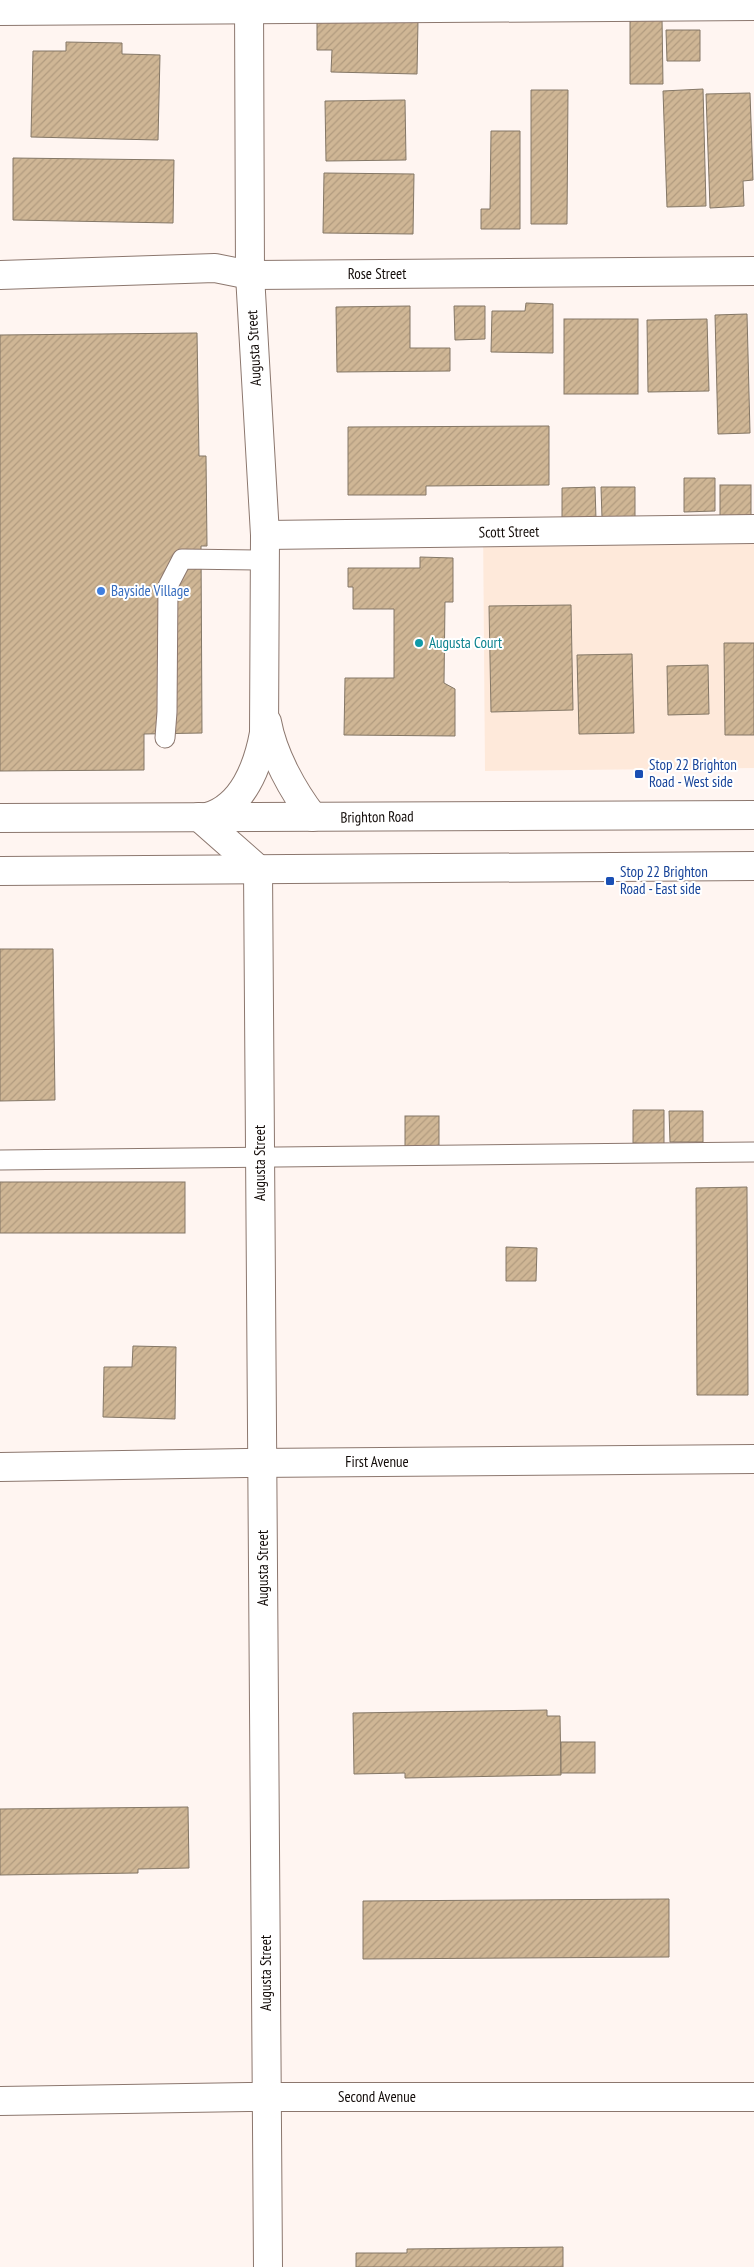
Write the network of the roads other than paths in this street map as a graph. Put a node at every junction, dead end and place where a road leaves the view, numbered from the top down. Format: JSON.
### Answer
{"nodes":[{"id":1,"x":249,"y":4,"type":"edge"},
{"id":2,"x":754,"y":6,"type":"edge"},
{"id":3,"x":0,"y":11,"type":"edge"},
{"id":4,"x":754,"y":271,"type":"edge"},
{"id":5,"x":0,"y":275,"type":"edge"},
{"id":6,"x":250,"y":275,"type":"junction"},
{"id":7,"x":754,"y":529,"type":"edge"},
{"id":8,"x":264,"y":547,"type":"junction"},
{"id":9,"x":264,"y":695,"type":"junction"},
{"id":10,"x":165,"y":738,"type":"dead end"},
{"id":11,"x":754,"y":815,"type":"edge"},
{"id":12,"x":203,"y":817,"type":"junction"},
{"id":13,"x":313,"y":817,"type":"junction"},
{"id":14,"x":0,"y":818,"type":"edge"},
{"id":15,"x":754,"y":866,"type":"edge"},
{"id":16,"x":258,"y":869,"type":"junction"},
{"id":17,"x":0,"y":871,"type":"edge"},
{"id":18,"x":754,"y":1152,"type":"edge"},
{"id":19,"x":260,"y":1156,"type":"junction"},
{"id":20,"x":0,"y":1160,"type":"edge"},
{"id":21,"x":754,"y":1459,"type":"edge"},
{"id":22,"x":262,"y":1463,"type":"junction"},
{"id":23,"x":0,"y":1467,"type":"edge"},
{"id":24,"x":754,"y":2096,"type":"edge"},
{"id":25,"x":267,"y":2097,"type":"junction"},
{"id":26,"x":0,"y":2101,"type":"edge"},
{"id":27,"x":268,"y":2267,"type":"edge"}],
"edges":[{"from":1,"to":2,"type":"street"},
{"from":1,"to":3,"type":"street"},
{"from":1,"to":6,"type":"street","name":"Augusta Street"},
{"from":4,"to":6,"type":"street","name":"Rose Street"},
{"from":5,"to":6,"type":"street","name":"Rose Street"},
{"from":6,"to":8,"type":"street","name":"Augusta Street"},
{"from":7,"to":8,"type":"street","name":"Scott Street"},
{"from":8,"to":9,"type":"street","name":"Augusta Street"},
{"from":8,"to":10,"type":"lane"},
{"from":9,"to":12,"type":"street","name":"Augusta Street"},
{"from":9,"to":13,"type":"street","name":"Augusta Street"},
{"from":11,"to":13,"type":"street","name":"Brighton Road"},
{"from":12,"to":13,"type":"street","name":"Brighton Road"},
{"from":12,"to":14,"type":"street","name":"Brighton Road"},
{"from":12,"to":16,"type":"street"},
{"from":15,"to":16,"type":"street"},
{"from":16,"to":17,"type":"street"},
{"from":16,"to":19,"type":"street","name":"Augusta Street"},
{"from":18,"to":19,"type":"lane"},
{"from":19,"to":20,"type":"lane"},
{"from":19,"to":22,"type":"street","name":"Augusta Street"},
{"from":21,"to":22,"type":"street","name":"First Avenue"},
{"from":22,"to":23,"type":"street","name":"First Avenue"},
{"from":22,"to":25,"type":"street","name":"Augusta Street"},
{"from":24,"to":25,"type":"street","name":"Second Avenue"},
{"from":25,"to":26,"type":"street","name":"Second Avenue"},
{"from":25,"to":27,"type":"street","name":"Augusta Street"}]}
